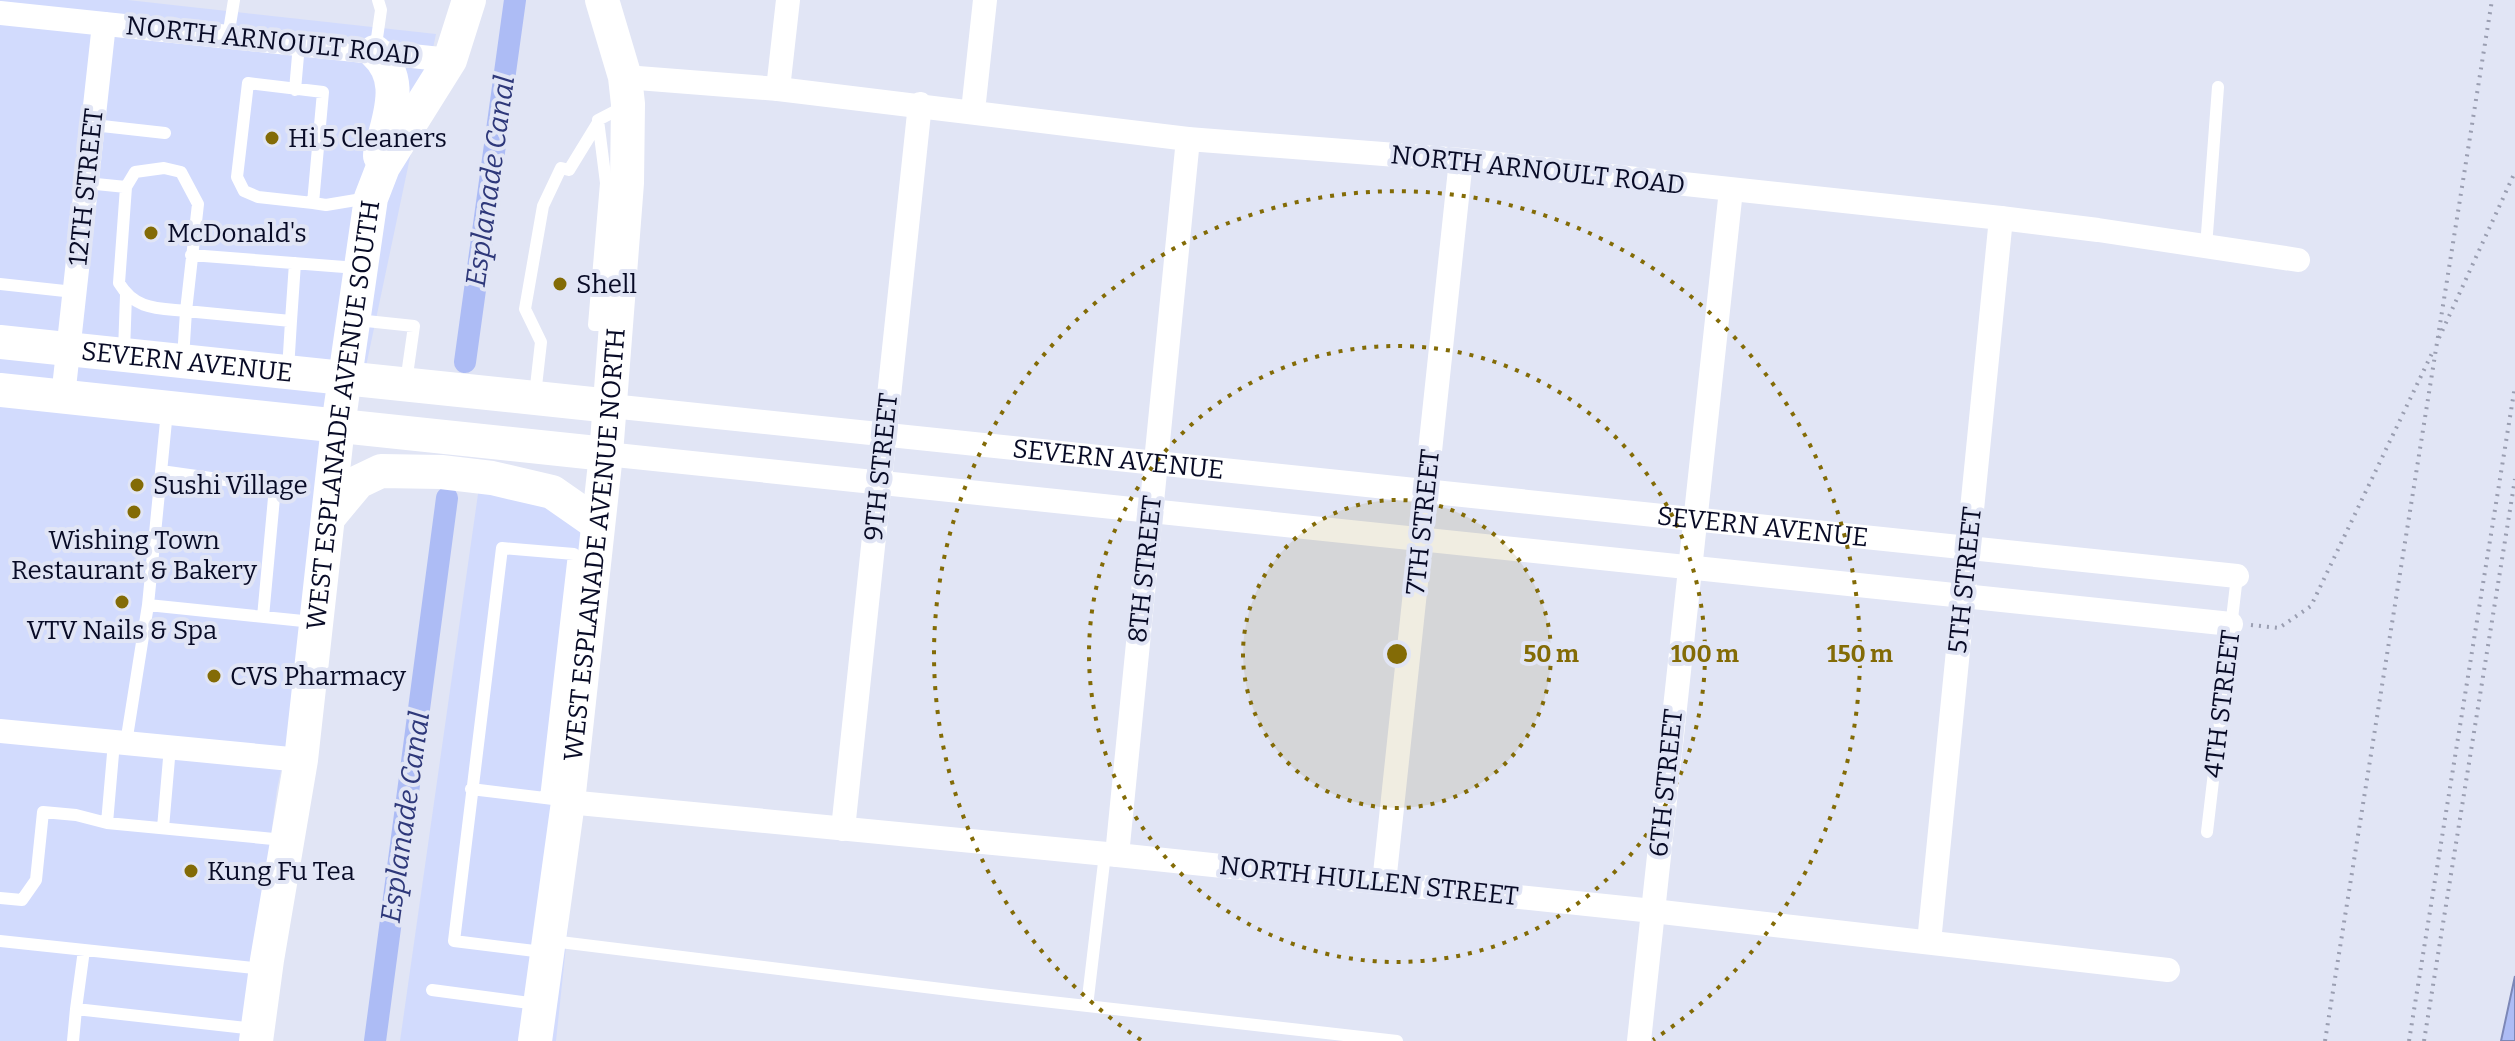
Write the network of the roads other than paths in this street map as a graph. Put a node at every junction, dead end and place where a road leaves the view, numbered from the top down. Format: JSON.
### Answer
{"nodes":[{"id":1,"x":234,"y":0,"type":"edge"},
{"id":2,"x":378,"y":0,"type":"edge"},
{"id":3,"x":469,"y":0,"type":"edge"},
{"id":4,"x":602,"y":0,"type":"edge"},
{"id":5,"x":788,"y":0,"type":"edge"},
{"id":6,"x":985,"y":0,"type":"edge"},
{"id":7,"x":0,"y":13,"type":"edge"},
{"id":8,"x":104,"y":24,"type":"junction"},
{"id":9,"x":228,"y":37,"type":"junction"},
{"id":10,"x":299,"y":44,"type":"junction"},
{"id":11,"x":375,"y":52,"type":"junction"},
{"id":12,"x":450,"y":60,"type":"junction"},
{"id":13,"x":2218,"y":87,"type":"dead end"},
{"id":14,"x":778,"y":89,"type":"junction"},
{"id":15,"x":295,"y":90,"type":"junction"},
{"id":16,"x":626,"y":90,"type":"junction"},
{"id":17,"x":920,"y":104,"type":"junction"},
{"id":18,"x":973,"y":111,"type":"junction"},
{"id":19,"x":599,"y":121,"type":"junction"},
{"id":20,"x":93,"y":125,"type":"junction"},
{"id":21,"x":165,"y":133,"type":"dead end"},
{"id":22,"x":1188,"y":139,"type":"junction"},
{"id":23,"x":1461,"y":160,"type":"junction"},
{"id":24,"x":86,"y":183,"type":"junction"},
{"id":25,"x":616,"y":183,"type":"junction"},
{"id":26,"x":376,"y":184,"type":"junction"},
{"id":27,"x":126,"y":187,"type":"junction"},
{"id":28,"x":1731,"y":190,"type":"junction"},
{"id":29,"x":313,"y":203,"type":"junction"},
{"id":30,"x":2001,"y":218,"type":"junction"},
{"id":31,"x":2206,"y":247,"type":"junction"},
{"id":32,"x":191,"y":255,"type":"junction"},
{"id":33,"x":2298,"y":260,"type":"dead end"},
{"id":34,"x":295,"y":263,"type":"junction"},
{"id":35,"x":360,"y":268,"type":"junction"},
{"id":36,"x":0,"y":284,"type":"edge"},
{"id":37,"x":74,"y":292,"type":"junction"},
{"id":38,"x":126,"y":295,"type":"junction"},
{"id":39,"x":186,"y":311,"type":"junction"},
{"id":40,"x":353,"y":320,"type":"junction"},
{"id":41,"x":291,"y":321,"type":"junction"},
{"id":42,"x":0,"y":342,"type":"edge"},
{"id":43,"x":68,"y":349,"type":"junction"},
{"id":44,"x":124,"y":355,"type":"junction"},
{"id":45,"x":183,"y":361,"type":"junction"},
{"id":46,"x":288,"y":372,"type":"junction"},
{"id":47,"x":344,"y":378,"type":"junction"},
{"id":48,"x":406,"y":385,"type":"junction"},
{"id":49,"x":0,"y":390,"type":"edge"},
{"id":50,"x":63,"y":397,"type":"junction"},
{"id":51,"x":535,"y":398,"type":"junction"},
{"id":52,"x":611,"y":406,"type":"junction"},
{"id":53,"x":168,"y":408,"type":"junction"},
{"id":54,"x":338,"y":426,"type":"junction"},
{"id":55,"x":884,"y":435,"type":"junction"},
{"id":56,"x":606,"y":454,"type":"junction"},
{"id":57,"x":1156,"y":463,"type":"junction"},
{"id":58,"x":161,"y":471,"type":"junction"},
{"id":59,"x":879,"y":482,"type":"junction"},
{"id":60,"x":1426,"y":492,"type":"junction"},
{"id":61,"x":1150,"y":510,"type":"junction"},
{"id":62,"x":328,"y":518,"type":"junction"},
{"id":63,"x":1695,"y":520,"type":"junction"},
{"id":64,"x":598,"y":524,"type":"junction"},
{"id":65,"x":1421,"y":539,"type":"junction"},
{"id":66,"x":1968,"y":548,"type":"junction"},
{"id":67,"x":1690,"y":567,"type":"junction"},
{"id":68,"x":2237,"y":576,"type":"joint"},
{"id":69,"x":1964,"y":596,"type":"junction"},
{"id":70,"x":148,"y":605,"type":"junction"},
{"id":71,"x":263,"y":617,"type":"junction"},
{"id":72,"x":316,"y":622,"type":"junction"},
{"id":73,"x":2231,"y":624,"type":"junction"},
{"id":74,"x":572,"y":669,"type":"junction"},
{"id":75,"x":0,"y":731,"type":"edge"},
{"id":76,"x":120,"y":742,"type":"junction"},
{"id":77,"x":170,"y":747,"type":"junction"},
{"id":78,"x":301,"y":760,"type":"junction"},
{"id":79,"x":471,"y":789,"type":"junction"},
{"id":80,"x":557,"y":800,"type":"junction"},
{"id":81,"x":107,"y":823,"type":"junction"},
{"id":82,"x":163,"y":828,"type":"junction"},
{"id":83,"x":843,"y":829,"type":"junction"},
{"id":84,"x":2207,"y":832,"type":"dead end"},
{"id":85,"x":288,"y":840,"type":"junction"},
{"id":86,"x":1111,"y":855,"type":"junction"},
{"id":87,"x":1384,"y":883,"type":"junction"},
{"id":88,"x":0,"y":898,"type":"edge"},
{"id":89,"x":1653,"y":911,"type":"junction"},
{"id":90,"x":0,"y":941,"type":"edge"},
{"id":91,"x":1929,"y":942,"type":"junction"},
{"id":92,"x":548,"y":946,"type":"junction"},
{"id":93,"x":84,"y":950,"type":"junction"},
{"id":94,"x":266,"y":970,"type":"junction"},
{"id":95,"x":2168,"y":970,"type":"dead end"},
{"id":96,"x":432,"y":990,"type":"dead end"},
{"id":97,"x":540,"y":1004,"type":"junction"},
{"id":98,"x":1087,"y":1006,"type":"junction"},
{"id":99,"x":76,"y":1009,"type":"junction"},
{"id":100,"x":257,"y":1035,"type":"edge"},
{"id":101,"x":73,"y":1041,"type":"edge"},
{"id":102,"x":535,"y":1041,"type":"edge"},
{"id":103,"x":1397,"y":1041,"type":"edge"},
{"id":104,"x":1639,"y":1041,"type":"edge"}],
"edges":[{"from":1,"to":9,"type":"lane"},
{"from":2,"to":11,"type":"lane"},
{"from":3,"to":12,"type":"main road","name":"WEST ESPLANADE AVENUE SOUTH"},
{"from":4,"to":16,"type":"main road","name":"WEST ESPLANADE AVENUE NORTH"},
{"from":5,"to":14,"type":"street"},
{"from":6,"to":18,"type":"street"},
{"from":7,"to":8,"type":"street","name":"NORTH ARNOULT ROAD"},
{"from":8,"to":9,"type":"street","name":"NORTH ARNOULT ROAD"},
{"from":8,"to":20,"type":"street","name":"12TH STREET"},
{"from":9,"to":10,"type":"street","name":"NORTH ARNOULT ROAD"},
{"from":10,"to":11,"type":"street","name":"NORTH ARNOULT ROAD"},
{"from":10,"to":15,"type":"lane"},
{"from":11,"to":12,"type":"street","name":"NORTH ARNOULT ROAD"},
{"from":11,"to":26,"type":"main road"},
{"from":12,"to":26,"type":"main road","name":"WEST ESPLANADE AVENUE SOUTH"},
{"from":13,"to":31,"type":"lane"},
{"from":14,"to":16,"type":"street","name":"NORTH ARNOULT ROAD"},
{"from":14,"to":17,"type":"street","name":"NORTH ARNOULT ROAD"},
{"from":15,"to":29,"type":"lane"},
{"from":15,"to":29,"type":"lane"},
{"from":16,"to":19,"type":"lane"},
{"from":16,"to":25,"type":"main road","name":"WEST ESPLANADE AVENUE NORTH"},
{"from":17,"to":18,"type":"street","name":"NORTH ARNOULT ROAD"},
{"from":17,"to":55,"type":"street","name":"9TH STREET"},
{"from":18,"to":22,"type":"street","name":"NORTH ARNOULT ROAD"},
{"from":19,"to":25,"type":"lane"},
{"from":19,"to":51,"type":"lane"},
{"from":20,"to":21,"type":"lane"},
{"from":20,"to":24,"type":"street","name":"12TH STREET"},
{"from":22,"to":23,"type":"street","name":"NORTH ARNOULT ROAD"},
{"from":22,"to":57,"type":"street","name":"8TH STREET"},
{"from":23,"to":28,"type":"street","name":"NORTH ARNOULT ROAD"},
{"from":23,"to":60,"type":"street","name":"7TH STREET"},
{"from":24,"to":27,"type":"lane"},
{"from":24,"to":37,"type":"street","name":"12TH STREET"},
{"from":25,"to":52,"type":"main road","name":"WEST ESPLANADE AVENUE NORTH"},
{"from":26,"to":29,"type":"lane"},
{"from":26,"to":35,"type":"main road","name":"WEST ESPLANADE AVENUE SOUTH"},
{"from":27,"to":32,"type":"lane"},
{"from":27,"to":38,"type":"lane"},
{"from":28,"to":30,"type":"street","name":"NORTH ARNOULT ROAD"},
{"from":28,"to":63,"type":"street","name":"6TH STREET"},
{"from":30,"to":31,"type":"street","name":"NORTH ARNOULT ROAD"},
{"from":30,"to":66,"type":"street","name":"5TH STREET"},
{"from":31,"to":33,"type":"street","name":"NORTH ARNOULT ROAD"},
{"from":32,"to":34,"type":"lane"},
{"from":32,"to":39,"type":"lane"},
{"from":34,"to":35,"type":"lane"},
{"from":34,"to":41,"type":"lane"},
{"from":35,"to":40,"type":"main road","name":"WEST ESPLANADE AVENUE SOUTH"},
{"from":36,"to":37,"type":"lane"},
{"from":37,"to":43,"type":"street","name":"12TH STREET"},
{"from":38,"to":39,"type":"lane"},
{"from":38,"to":44,"type":"lane"},
{"from":39,"to":41,"type":"lane"},
{"from":39,"to":45,"type":"lane"},
{"from":40,"to":47,"type":"main road","name":"WEST ESPLANADE AVENUE SOUTH"},
{"from":40,"to":48,"type":"lane"},
{"from":41,"to":46,"type":"lane"},
{"from":42,"to":43,"type":"main road","name":"SEVERN AVENUE"},
{"from":43,"to":44,"type":"main road","name":"SEVERN AVENUE"},
{"from":43,"to":50,"type":"street","name":"12TH STREET"},
{"from":44,"to":45,"type":"main road","name":"SEVERN AVENUE"},
{"from":45,"to":46,"type":"main road","name":"SEVERN AVENUE"},
{"from":46,"to":47,"type":"main road","name":"SEVERN AVENUE"},
{"from":47,"to":48,"type":"main road","name":"SEVERN AVENUE"},
{"from":47,"to":54,"type":"main road","name":"WEST ESPLANADE AVENUE SOUTH"},
{"from":48,"to":51,"type":"main road","name":"SEVERN AVENUE"},
{"from":49,"to":50,"type":"main road","name":"SEVERN AVENUE"},
{"from":50,"to":53,"type":"main road","name":"SEVERN AVENUE"},
{"from":51,"to":52,"type":"main road","name":"SEVERN AVENUE"},
{"from":52,"to":55,"type":"street","name":"SEVERN AVENUE"},
{"from":52,"to":56,"type":"main road","name":"WEST ESPLANADE AVENUE NORTH"},
{"from":53,"to":54,"type":"main road","name":"SEVERN AVENUE"},
{"from":53,"to":58,"type":"lane"},
{"from":54,"to":56,"type":"main road","name":"SEVERN AVENUE"},
{"from":54,"to":62,"type":"main road","name":"WEST ESPLANADE AVENUE SOUTH"},
{"from":55,"to":57,"type":"street","name":"SEVERN AVENUE"},
{"from":55,"to":59,"type":"street","name":"9TH STREET"},
{"from":56,"to":59,"type":"street","name":"SEVERN AVENUE"},
{"from":56,"to":64,"type":"main road","name":"WEST ESPLANADE AVENUE NORTH"},
{"from":57,"to":60,"type":"street","name":"SEVERN AVENUE"},
{"from":57,"to":61,"type":"street","name":"8TH STREET"},
{"from":58,"to":70,"type":"lane"},
{"from":58,"to":71,"type":"lane"},
{"from":59,"to":61,"type":"street","name":"SEVERN AVENUE"},
{"from":59,"to":83,"type":"street","name":"9TH STREET"},
{"from":60,"to":63,"type":"street","name":"SEVERN AVENUE"},
{"from":60,"to":65,"type":"street","name":"7TH STREET"},
{"from":61,"to":65,"type":"street","name":"SEVERN AVENUE"},
{"from":61,"to":86,"type":"street","name":"8TH STREET"},
{"from":62,"to":64,"type":"main road"},
{"from":62,"to":72,"type":"main road","name":"WEST ESPLANADE AVENUE SOUTH"},
{"from":63,"to":66,"type":"street","name":"SEVERN AVENUE"},
{"from":63,"to":67,"type":"street","name":"6TH STREET"},
{"from":64,"to":74,"type":"main road","name":"WEST ESPLANADE AVENUE NORTH"},
{"from":65,"to":67,"type":"street","name":"SEVERN AVENUE"},
{"from":65,"to":87,"type":"street","name":"7TH STREET"},
{"from":66,"to":68,"type":"street","name":"SEVERN AVENUE"},
{"from":66,"to":69,"type":"street","name":"5TH STREET"},
{"from":67,"to":69,"type":"street","name":"SEVERN AVENUE"},
{"from":67,"to":89,"type":"street","name":"6TH STREET"},
{"from":68,"to":73,"type":"lane","name":"4TH STREET"},
{"from":69,"to":73,"type":"street","name":"SEVERN AVENUE"},
{"from":69,"to":91,"type":"street","name":"5TH STREET"},
{"from":70,"to":71,"type":"lane"},
{"from":70,"to":76,"type":"lane"},
{"from":71,"to":72,"type":"lane"},
{"from":72,"to":78,"type":"main road","name":"WEST ESPLANADE AVENUE SOUTH"},
{"from":73,"to":84,"type":"lane","name":"4TH STREET"},
{"from":74,"to":79,"type":"lane"},
{"from":74,"to":80,"type":"main road","name":"WEST ESPLANADE AVENUE NORTH"},
{"from":75,"to":76,"type":"street"},
{"from":76,"to":77,"type":"street"},
{"from":76,"to":81,"type":"lane"},
{"from":77,"to":78,"type":"street"},
{"from":77,"to":82,"type":"lane"},
{"from":78,"to":85,"type":"main road","name":"WEST ESPLANADE AVENUE SOUTH"},
{"from":79,"to":80,"type":"lane"},
{"from":79,"to":92,"type":"lane"},
{"from":80,"to":83,"type":"street","name":"NORTH HULLEN STREET"},
{"from":80,"to":92,"type":"main road","name":"WEST ESPLANADE AVENUE NORTH"},
{"from":81,"to":82,"type":"lane"},
{"from":81,"to":88,"type":"lane"},
{"from":82,"to":85,"type":"lane"},
{"from":83,"to":86,"type":"street","name":"NORTH HULLEN STREET"},
{"from":85,"to":94,"type":"main road","name":"WEST ESPLANADE AVENUE SOUTH"},
{"from":86,"to":87,"type":"street","name":"NORTH HULLEN STREET"},
{"from":86,"to":98,"type":"lane"},
{"from":87,"to":89,"type":"street","name":"NORTH HULLEN STREET"},
{"from":89,"to":91,"type":"street","name":"NORTH HULLEN STREET"},
{"from":89,"to":104,"type":"street","name":"6TH STREET"},
{"from":90,"to":93,"type":"lane"},
{"from":91,"to":95,"type":"street","name":"NORTH HULLEN STREET"},
{"from":92,"to":97,"type":"main road","name":"WEST ESPLANADE AVENUE NORTH"},
{"from":92,"to":98,"type":"lane"},
{"from":93,"to":94,"type":"lane"},
{"from":93,"to":99,"type":"lane"},
{"from":94,"to":100,"type":"main road","name":"WEST ESPLANADE AVENUE SOUTH"},
{"from":96,"to":97,"type":"lane"},
{"from":97,"to":102,"type":"main road","name":"WEST ESPLANADE AVENUE NORTH"},
{"from":98,"to":103,"type":"lane"},
{"from":99,"to":100,"type":"lane"},
{"from":99,"to":101,"type":"lane"}]}
